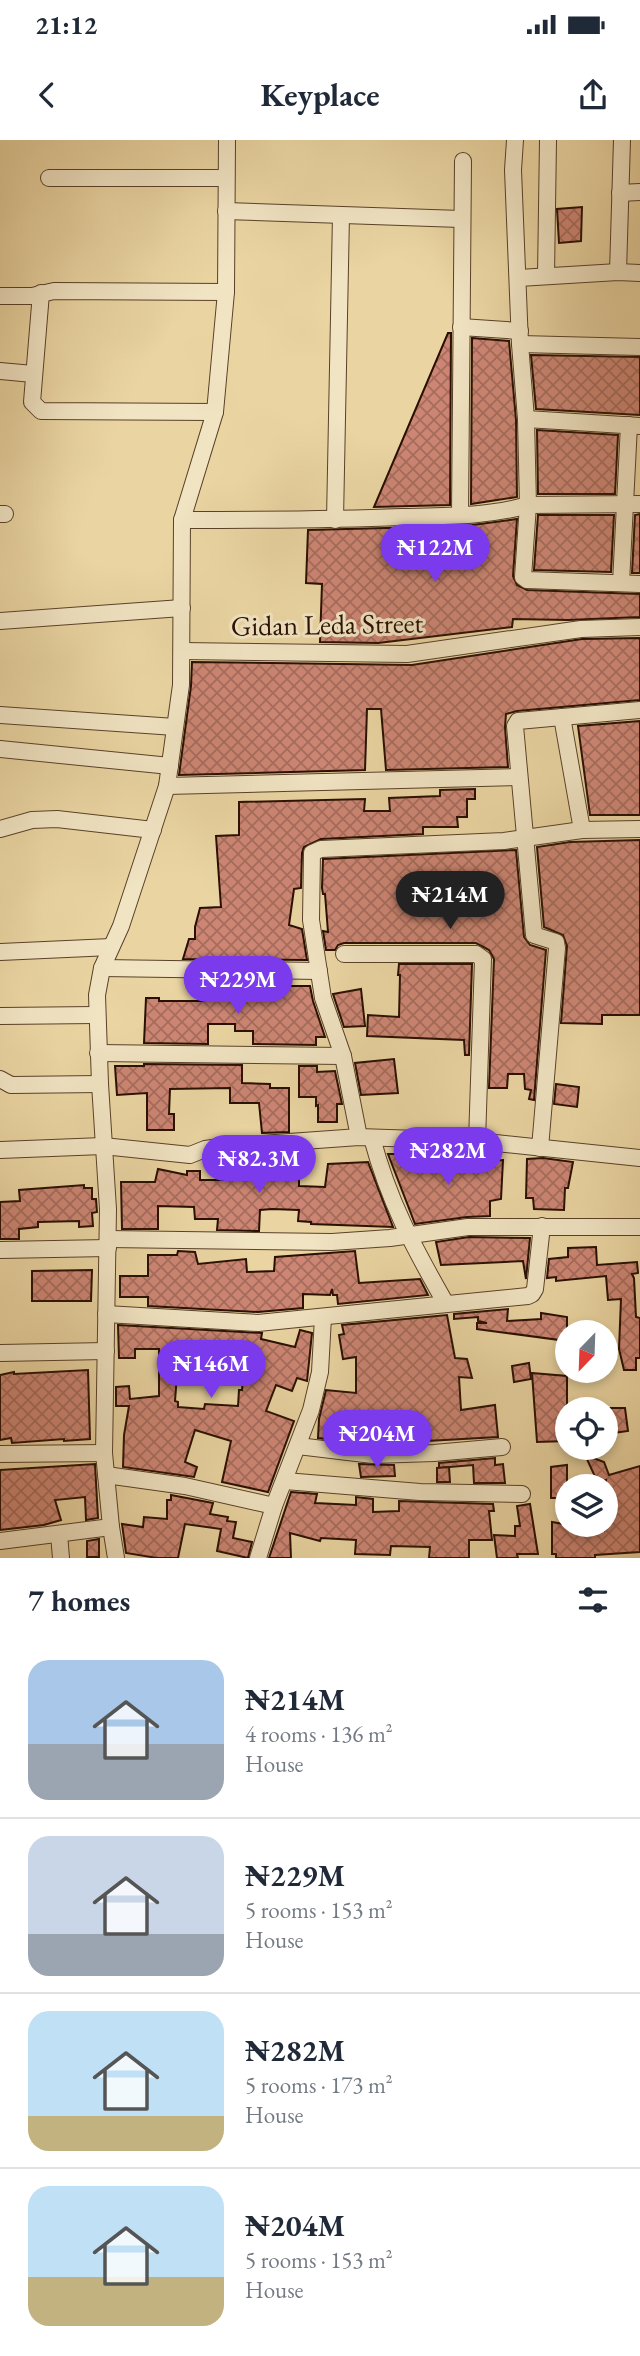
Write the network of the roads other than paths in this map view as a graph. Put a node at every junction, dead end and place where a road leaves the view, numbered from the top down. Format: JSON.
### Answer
{"nodes":[{"id":1,"x":227,"y":140,"type":"edge"},
{"id":2,"x":515,"y":140,"type":"edge"},
{"id":3,"x":548,"y":140,"type":"edge"},
{"id":4,"x":622,"y":140,"type":"edge"},
{"id":5,"x":463,"y":161,"type":"dead end"},
{"id":6,"x":49,"y":178,"type":"dead end"},
{"id":7,"x":226,"y":178,"type":"junction"},
{"id":8,"x":620,"y":192,"type":"junction"},
{"id":9,"x":640,"y":192,"type":"edge"},
{"id":10,"x":226,"y":211,"type":"junction"},
{"id":11,"x":341,"y":215,"type":"junction"},
{"id":12,"x":461,"y":219,"type":"junction"},
{"id":13,"x":618,"y":272,"type":"junction"},
{"id":14,"x":640,"y":272,"type":"edge"},
{"id":15,"x":546,"y":276,"type":"junction"},
{"id":16,"x":519,"y":278,"type":"junction"},
{"id":17,"x":226,"y":292,"type":"junction"},
{"id":18,"x":41,"y":293,"type":"junction"},
{"id":19,"x":0,"y":296,"type":"edge"},
{"id":20,"x":461,"y":327,"type":"junction"},
{"id":21,"x":520,"y":337,"type":"junction"},
{"id":22,"x":640,"y":347,"type":"edge"},
{"id":23,"x":0,"y":371,"type":"edge"},
{"id":24,"x":33,"y":374,"type":"junction"},
{"id":25,"x":215,"y":412,"type":"junction"},
{"id":26,"x":526,"y":419,"type":"junction"},
{"id":27,"x":634,"y":426,"type":"edge"},
{"id":28,"x":633,"y":504,"type":"edge"},
{"id":29,"x":528,"y":505,"type":"junction"},
{"id":30,"x":460,"y":515,"type":"junction"},
{"id":31,"x":182,"y":520,"type":"junction"},
{"id":32,"x":335,"y":520,"type":"junction"},
{"id":33,"x":621,"y":583,"type":"junction"},
{"id":34,"x":640,"y":584,"type":"edge"},
{"id":35,"x":181,"y":608,"type":"junction"},
{"id":36,"x":0,"y":621,"type":"edge"},
{"id":37,"x":640,"y":627,"type":"edge"},
{"id":38,"x":182,"y":652,"type":"junction"},
{"id":39,"x":640,"y":710,"type":"edge"},
{"id":40,"x":0,"y":715,"type":"edge"},
{"id":41,"x":562,"y":717,"type":"junction"},
{"id":42,"x":175,"y":727,"type":"junction"},
{"id":43,"x":0,"y":749,"type":"edge"},
{"id":44,"x":170,"y":766,"type":"junction"},
{"id":45,"x":519,"y":778,"type":"junction"},
{"id":46,"x":167,"y":786,"type":"junction"},
{"id":47,"x":0,"y":829,"type":"edge"},
{"id":48,"x":640,"y":829,"type":"edge"},
{"id":49,"x":153,"y":830,"type":"junction"},
{"id":50,"x":582,"y":830,"type":"junction"},
{"id":51,"x":525,"y":838,"type":"junction"},
{"id":52,"x":111,"y":947,"type":"junction"},
{"id":53,"x":0,"y":952,"type":"edge"},
{"id":54,"x":344,"y":954,"type":"dead end"},
{"id":55,"x":102,"y":968,"type":"junction"},
{"id":56,"x":319,"y":971,"type":"junction"},
{"id":57,"x":96,"y":1015,"type":"junction"},
{"id":58,"x":0,"y":1016,"type":"edge"},
{"id":59,"x":98,"y":1053,"type":"junction"},
{"id":60,"x":343,"y":1056,"type":"junction"},
{"id":61,"x":0,"y":1079,"type":"edge"},
{"id":62,"x":100,"y":1084,"type":"junction"},
{"id":63,"x":365,"y":1137,"type":"junction"},
{"id":64,"x":477,"y":1141,"type":"junction"},
{"id":65,"x":103,"y":1146,"type":"junction"},
{"id":66,"x":540,"y":1148,"type":"junction"},
{"id":67,"x":0,"y":1150,"type":"edge"},
{"id":68,"x":640,"y":1158,"type":"edge"},
{"id":69,"x":542,"y":1226,"type":"junction"},
{"id":70,"x":640,"y":1227,"type":"edge"},
{"id":71,"x":407,"y":1235,"type":"junction"},
{"id":72,"x":108,"y":1243,"type":"junction"},
{"id":73,"x":0,"y":1250,"type":"edge"},
{"id":74,"x":446,"y":1304,"type":"junction"},
{"id":75,"x":106,"y":1314,"type":"junction"},
{"id":76,"x":323,"y":1317,"type":"junction"},
{"id":77,"x":106,"y":1350,"type":"junction"},
{"id":78,"x":0,"y":1353,"type":"edge"},
{"id":79,"x":298,"y":1446,"type":"junction"},
{"id":80,"x":502,"y":1447,"type":"dead end"},
{"id":81,"x":104,"y":1453,"type":"junction"},
{"id":82,"x":0,"y":1454,"type":"edge"},
{"id":83,"x":106,"y":1475,"type":"junction"},
{"id":84,"x":285,"y":1481,"type":"junction"},
{"id":85,"x":522,"y":1494,"type":"dead end"},
{"id":86,"x":274,"y":1506,"type":"junction"},
{"id":87,"x":111,"y":1527,"type":"junction"},
{"id":88,"x":59,"y":1534,"type":"junction"},
{"id":89,"x":0,"y":1541,"type":"edge"},
{"id":90,"x":61,"y":1558,"type":"edge"},
{"id":91,"x":117,"y":1558,"type":"edge"},
{"id":92,"x":258,"y":1558,"type":"edge"}],
"edges":[{"from":1,"to":7,"type":"street"},
{"from":2,"to":16,"type":"street"},
{"from":3,"to":15,"type":"street"},
{"from":4,"to":8,"type":"street"},
{"from":5,"to":12,"type":"street"},
{"from":6,"to":7,"type":"street"},
{"from":7,"to":10,"type":"street"},
{"from":8,"to":9,"type":"street"},
{"from":8,"to":13,"type":"street"},
{"from":10,"to":11,"type":"street"},
{"from":10,"to":17,"type":"street"},
{"from":11,"to":12,"type":"street"},
{"from":11,"to":32,"type":"street"},
{"from":12,"to":20,"type":"street"},
{"from":13,"to":14,"type":"street"},
{"from":13,"to":15,"type":"street"},
{"from":15,"to":16,"type":"street"},
{"from":16,"to":21,"type":"street"},
{"from":17,"to":18,"type":"street"},
{"from":17,"to":25,"type":"street"},
{"from":18,"to":19,"type":"street"},
{"from":18,"to":24,"type":"street"},
{"from":20,"to":21,"type":"street"},
{"from":20,"to":30,"type":"street"},
{"from":21,"to":22,"type":"street"},
{"from":21,"to":26,"type":"street"},
{"from":23,"to":24,"type":"street"},
{"from":24,"to":25,"type":"street"},
{"from":25,"to":31,"type":"street"},
{"from":26,"to":27,"type":"street"},
{"from":26,"to":29,"type":"street"},
{"from":27,"to":28,"type":"street"},
{"from":28,"to":29,"type":"street"},
{"from":28,"to":33,"type":"street"},
{"from":29,"to":30,"type":"street"},
{"from":29,"to":33,"type":"street"},
{"from":30,"to":32,"type":"street"},
{"from":31,"to":32,"type":"street"},
{"from":31,"to":35,"type":"street"},
{"from":33,"to":34,"type":"street"},
{"from":35,"to":36,"type":"street"},
{"from":35,"to":38,"type":"street"},
{"from":37,"to":38,"type":"street","name":"Gidan Leda Street"},
{"from":38,"to":42,"type":"street"},
{"from":39,"to":41,"type":"street"},
{"from":40,"to":42,"type":"street"},
{"from":41,"to":45,"type":"street"},
{"from":41,"to":50,"type":"street"},
{"from":42,"to":44,"type":"street"},
{"from":43,"to":44,"type":"street"},
{"from":44,"to":46,"type":"street"},
{"from":45,"to":46,"type":"street"},
{"from":45,"to":51,"type":"street"},
{"from":46,"to":49,"type":"street"},
{"from":47,"to":49,"type":"street"},
{"from":48,"to":50,"type":"street"},
{"from":49,"to":52,"type":"street"},
{"from":50,"to":51,"type":"street"},
{"from":51,"to":56,"type":"street"},
{"from":51,"to":66,"type":"street"},
{"from":52,"to":53,"type":"street"},
{"from":52,"to":55,"type":"street"},
{"from":54,"to":64,"type":"street"},
{"from":55,"to":56,"type":"street"},
{"from":55,"to":57,"type":"street"},
{"from":56,"to":60,"type":"street"},
{"from":57,"to":58,"type":"street"},
{"from":57,"to":59,"type":"street"},
{"from":59,"to":60,"type":"street"},
{"from":59,"to":62,"type":"street"},
{"from":60,"to":63,"type":"street"},
{"from":61,"to":62,"type":"street"},
{"from":62,"to":65,"type":"street"},
{"from":63,"to":64,"type":"street"},
{"from":63,"to":65,"type":"street"},
{"from":63,"to":71,"type":"street"},
{"from":64,"to":66,"type":"street"},
{"from":65,"to":67,"type":"street"},
{"from":65,"to":72,"type":"street"},
{"from":66,"to":68,"type":"street"},
{"from":69,"to":70,"type":"street"},
{"from":69,"to":71,"type":"street"},
{"from":69,"to":74,"type":"street"},
{"from":71,"to":72,"type":"street"},
{"from":71,"to":74,"type":"street"},
{"from":72,"to":73,"type":"street"},
{"from":72,"to":75,"type":"street"},
{"from":74,"to":76,"type":"street"},
{"from":75,"to":76,"type":"street"},
{"from":75,"to":77,"type":"street"},
{"from":76,"to":79,"type":"street"},
{"from":77,"to":78,"type":"street"},
{"from":77,"to":81,"type":"street"},
{"from":79,"to":80,"type":"street"},
{"from":79,"to":84,"type":"street"},
{"from":81,"to":82,"type":"street"},
{"from":81,"to":83,"type":"street"},
{"from":83,"to":86,"type":"street"},
{"from":83,"to":87,"type":"street"},
{"from":84,"to":85,"type":"street"},
{"from":84,"to":86,"type":"street"},
{"from":86,"to":92,"type":"street"},
{"from":87,"to":88,"type":"street"},
{"from":87,"to":91,"type":"street"},
{"from":88,"to":89,"type":"street"},
{"from":88,"to":90,"type":"street"}]}
